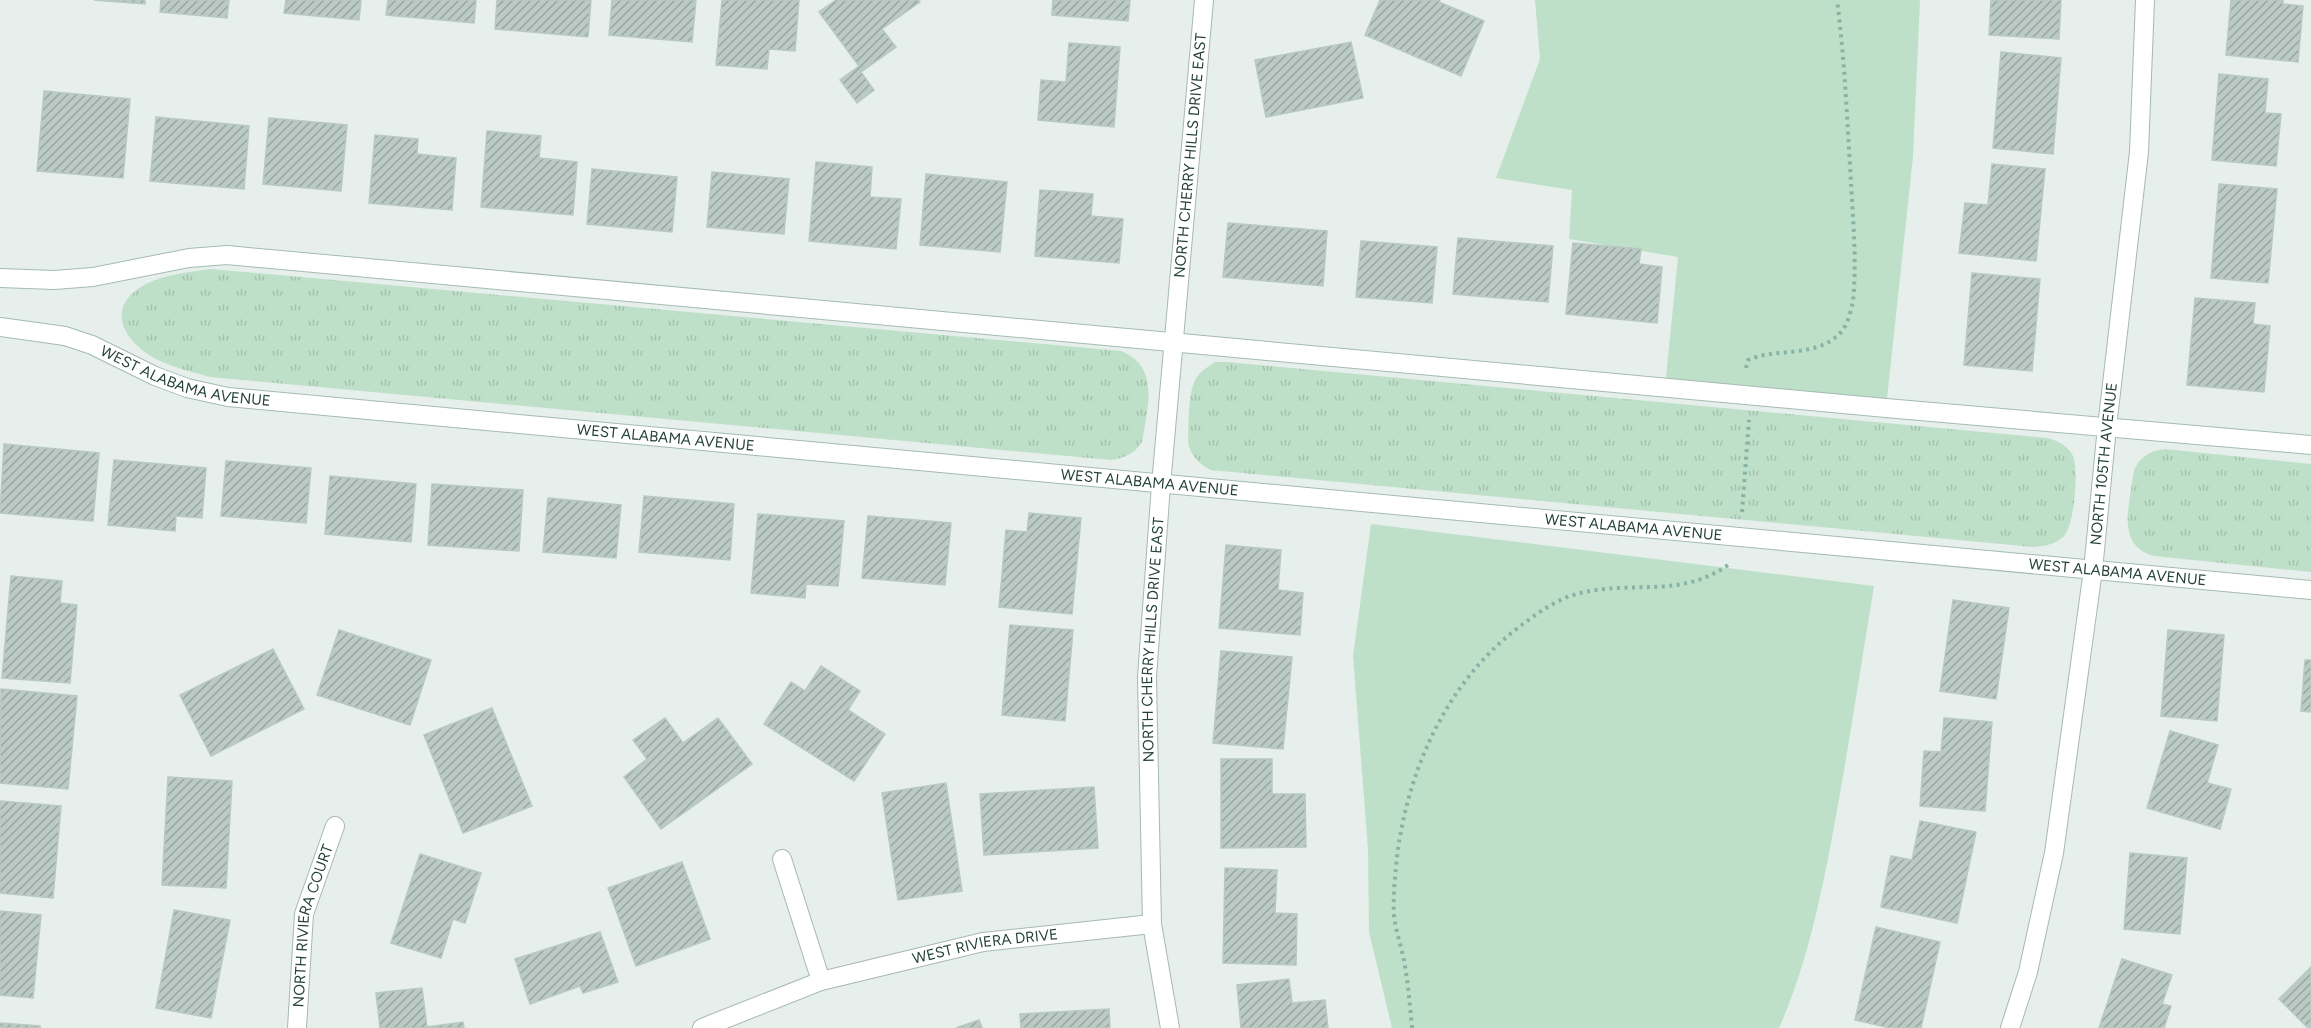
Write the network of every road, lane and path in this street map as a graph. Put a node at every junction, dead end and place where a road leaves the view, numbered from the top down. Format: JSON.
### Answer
{"nodes":[{"id":1,"x":1204,"y":0,"type":"edge"},
{"id":2,"x":2145,"y":0,"type":"edge"},
{"id":3,"x":0,"y":278,"type":"edge"},
{"id":4,"x":0,"y":327,"type":"edge"},
{"id":5,"x":1174,"y":343,"type":"junction"},
{"id":6,"x":2107,"y":427,"type":"junction"},
{"id":7,"x":2311,"y":445,"type":"edge"},
{"id":8,"x":1161,"y":485,"type":"junction"},
{"id":9,"x":2093,"y":570,"type":"junction"},
{"id":10,"x":2311,"y":590,"type":"edge"},
{"id":11,"x":335,"y":826,"type":"dead end"},
{"id":12,"x":782,"y":859,"type":"dead end"},
{"id":13,"x":1152,"y":924,"type":"junction"},
{"id":14,"x":821,"y":981,"type":"junction"},
{"id":15,"x":297,"y":1028,"type":"edge"},
{"id":16,"x":702,"y":1028,"type":"edge"},
{"id":17,"x":1170,"y":1028,"type":"edge"},
{"id":18,"x":2010,"y":1028,"type":"edge"}],
"edges":[{"from":1,"to":5,"type":"street","name":"NORTH CHERRY HILLS DRIVE EAST"},
{"from":2,"to":6,"type":"street","name":"NORTH 105TH AVENUE"},
{"from":3,"to":5,"type":"street"},
{"from":4,"to":8,"type":"street","name":"WEST ALABAMA AVENUE"},
{"from":5,"to":6,"type":"street"},
{"from":5,"to":8,"type":"street","name":"NORTH CHERRY HILLS DRIVE EAST"},
{"from":6,"to":7,"type":"street"},
{"from":6,"to":9,"type":"street","name":"NORTH 105TH AVENUE"},
{"from":8,"to":9,"type":"street","name":"WEST ALABAMA AVENUE"},
{"from":8,"to":13,"type":"street","name":"NORTH CHERRY HILLS DRIVE EAST"},
{"from":9,"to":10,"type":"street","name":"WEST ALABAMA AVENUE"},
{"from":9,"to":18,"type":"street","name":"NORTH 105TH AVENUE"},
{"from":11,"to":15,"type":"street","name":"NORTH RIVIERA COURT"},
{"from":12,"to":14,"type":"street"},
{"from":13,"to":14,"type":"street","name":"WEST RIVIERA DRIVE"},
{"from":13,"to":17,"type":"street","name":"NORTH CHERRY HILLS DRIVE EAST"},
{"from":14,"to":16,"type":"street","name":"WEST RIVIERA DRIVE"}]}
